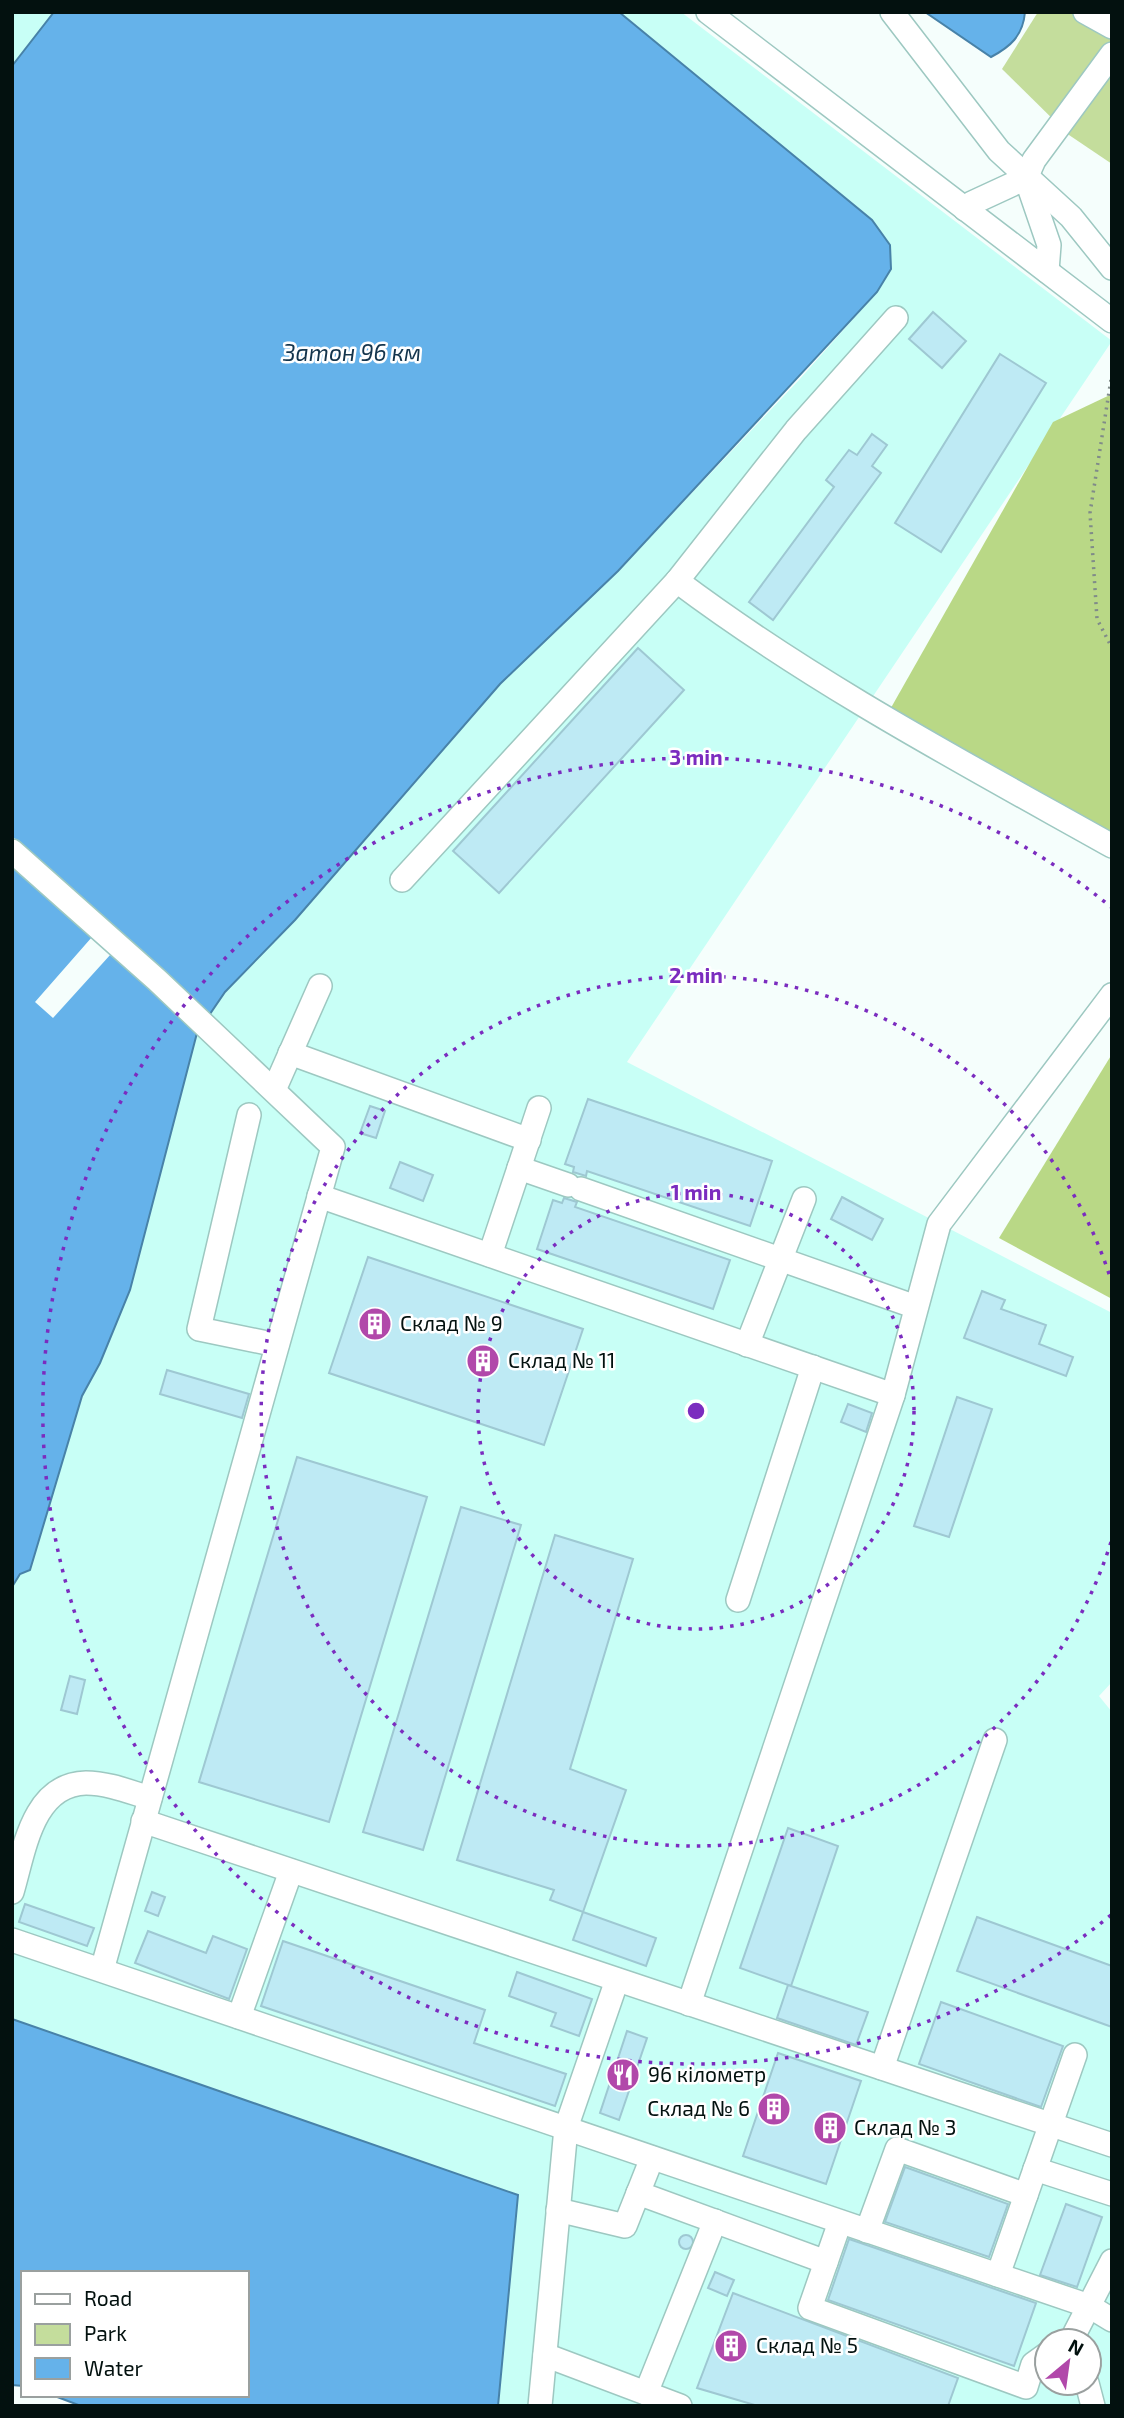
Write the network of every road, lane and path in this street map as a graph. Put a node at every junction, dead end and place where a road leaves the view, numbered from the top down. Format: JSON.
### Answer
{"nodes":[{"id":1,"x":708,"y":12,"type":"edge"},
{"id":2,"x":892,"y":12,"type":"edge"},
{"id":3,"x":1085,"y":12,"type":"edge"},
{"id":4,"x":1112,"y":27,"type":"edge"},
{"id":5,"x":1112,"y":54,"type":"edge"},
{"id":6,"x":1026,"y":178,"type":"junction"},
{"id":7,"x":965,"y":209,"type":"junction"},
{"id":8,"x":1112,"y":268,"type":"edge"},
{"id":9,"x":1047,"y":271,"type":"junction"},
{"id":10,"x":896,"y":318,"type":"dead end"},
{"id":11,"x":1112,"y":321,"type":"edge"},
{"id":12,"x":1112,"y":373,"type":"edge"},
{"id":13,"x":677,"y":581,"type":"junction"},
{"id":14,"x":1112,"y":648,"type":"edge"},
{"id":15,"x":1112,"y":846,"type":"edge"},
{"id":16,"x":12,"y":852,"type":"edge"},
{"id":17,"x":402,"y":880,"type":"dead end"},
{"id":18,"x":320,"y":986,"type":"dead end"},
{"id":19,"x":1112,"y":995,"type":"edge"},
{"id":20,"x":290,"y":1053,"type":"junction"},
{"id":21,"x":274,"y":1090,"type":"junction"},
{"id":22,"x":539,"y":1108,"type":"dead end"},
{"id":23,"x":248,"y":1115,"type":"dead end"},
{"id":24,"x":529,"y":1140,"type":"junction"},
{"id":25,"x":519,"y":1168,"type":"junction"},
{"id":26,"x":319,"y":1196,"type":"junction"},
{"id":27,"x":804,"y":1199,"type":"dead end"},
{"id":28,"x":490,"y":1255,"type":"junction"},
{"id":29,"x":780,"y":1261,"type":"junction"},
{"id":30,"x":916,"y":1307,"type":"junction"},
{"id":31,"x":277,"y":1345,"type":"junction"},
{"id":32,"x":747,"y":1345,"type":"junction"},
{"id":33,"x":813,"y":1367,"type":"junction"},
{"id":34,"x":892,"y":1395,"type":"junction"},
{"id":35,"x":738,"y":1600,"type":"dead end"},
{"id":36,"x":995,"y":1740,"type":"dead end"},
{"id":37,"x":150,"y":1798,"type":"junction"},
{"id":38,"x":144,"y":1821,"type":"junction"},
{"id":39,"x":292,"y":1871,"type":"junction"},
{"id":40,"x":12,"y":1892,"type":"edge"},
{"id":41,"x":12,"y":1940,"type":"edge"},
{"id":42,"x":102,"y":1970,"type":"junction"},
{"id":43,"x":617,"y":1980,"type":"junction"},
{"id":44,"x":689,"y":2004,"type":"junction"},
{"id":45,"x":239,"y":2017,"type":"junction"},
{"id":46,"x":1075,"y":2055,"type":"dead end"},
{"id":47,"x":882,"y":2068,"type":"junction"},
{"id":48,"x":1051,"y":2125,"type":"junction"},
{"id":49,"x":566,"y":2128,"type":"junction"},
{"id":50,"x":1112,"y":2146,"type":"edge"},
{"id":51,"x":652,"y":2158,"type":"junction"},
{"id":52,"x":1035,"y":2169,"type":"junction"},
{"id":53,"x":638,"y":2193,"type":"junction"},
{"id":54,"x":1112,"y":2194,"type":"edge"},
{"id":55,"x":1026,"y":2195,"type":"junction"},
{"id":56,"x":558,"y":2210,"type":"junction"},
{"id":57,"x":716,"y":2221,"type":"junction"},
{"id":58,"x":840,"y":2221,"type":"junction"},
{"id":59,"x":867,"y":2231,"type":"junction"},
{"id":60,"x":1112,"y":2261,"type":"edge"},
{"id":61,"x":826,"y":2262,"type":"junction"},
{"id":62,"x":998,"y":2275,"type":"junction"},
{"id":63,"x":1089,"y":2306,"type":"junction"},
{"id":64,"x":1112,"y":2319,"type":"edge"},
{"id":65,"x":1078,"y":2327,"type":"edge"},
{"id":66,"x":545,"y":2355,"type":"junction"},
{"id":67,"x":1033,"y":2364,"type":"edge"},
{"id":68,"x":646,"y":2393,"type":"junction"},
{"id":69,"x":540,"y":2406,"type":"edge"},
{"id":70,"x":680,"y":2406,"type":"edge"}],
"edges":[{"from":1,"to":7,"type":"street"},
{"from":2,"to":6,"type":"street"},
{"from":3,"to":4,"type":"street"},
{"from":5,"to":6,"type":"street"},
{"from":6,"to":7,"type":"street"},
{"from":6,"to":8,"type":"street"},
{"from":6,"to":9,"type":"street"},
{"from":7,"to":9,"type":"street"},
{"from":9,"to":11,"type":"street"},
{"from":10,"to":13,"type":"street"},
{"from":12,"to":14,"type":"path"},
{"from":13,"to":15,"type":"street"},
{"from":13,"to":17,"type":"street"},
{"from":16,"to":21,"type":"street"},
{"from":18,"to":20,"type":"street"},
{"from":19,"to":30,"type":"street"},
{"from":20,"to":21,"type":"street"},
{"from":20,"to":24,"type":"street"},
{"from":21,"to":26,"type":"street"},
{"from":22,"to":24,"type":"street"},
{"from":23,"to":31,"type":"street"},
{"from":24,"to":25,"type":"street"},
{"from":25,"to":28,"type":"street"},
{"from":25,"to":29,"type":"street"},
{"from":26,"to":28,"type":"street"},
{"from":26,"to":31,"type":"street"},
{"from":27,"to":29,"type":"street"},
{"from":28,"to":32,"type":"street"},
{"from":29,"to":30,"type":"street"},
{"from":29,"to":32,"type":"street"},
{"from":30,"to":34,"type":"street"},
{"from":31,"to":37,"type":"street"},
{"from":32,"to":33,"type":"street"},
{"from":33,"to":34,"type":"street"},
{"from":33,"to":35,"type":"street"},
{"from":34,"to":44,"type":"street"},
{"from":36,"to":47,"type":"street"},
{"from":37,"to":38,"type":"street"},
{"from":37,"to":40,"type":"street"},
{"from":38,"to":39,"type":"street"},
{"from":38,"to":42,"type":"street"},
{"from":39,"to":43,"type":"street"},
{"from":39,"to":45,"type":"street"},
{"from":41,"to":42,"type":"street"},
{"from":42,"to":45,"type":"street"},
{"from":43,"to":44,"type":"street"},
{"from":43,"to":49,"type":"street"},
{"from":44,"to":47,"type":"street"},
{"from":45,"to":49,"type":"street"},
{"from":46,"to":48,"type":"street"},
{"from":47,"to":48,"type":"street"},
{"from":48,"to":50,"type":"street"},
{"from":48,"to":52,"type":"street"},
{"from":49,"to":51,"type":"street"},
{"from":49,"to":56,"type":"street"},
{"from":51,"to":53,"type":"street"},
{"from":51,"to":58,"type":"street"},
{"from":52,"to":54,"type":"street"},
{"from":52,"to":55,"type":"street"},
{"from":53,"to":56,"type":"street"},
{"from":53,"to":57,"type":"street"},
{"from":55,"to":59,"type":"street"},
{"from":55,"to":62,"type":"street"},
{"from":56,"to":66,"type":"street"},
{"from":57,"to":61,"type":"street"},
{"from":57,"to":68,"type":"street"},
{"from":58,"to":59,"type":"street"},
{"from":58,"to":61,"type":"street"},
{"from":59,"to":62,"type":"street"},
{"from":60,"to":63,"type":"street"},
{"from":61,"to":67,"type":"street"},
{"from":62,"to":63,"type":"street"},
{"from":63,"to":64,"type":"street"},
{"from":63,"to":65,"type":"street"},
{"from":66,"to":68,"type":"street"},
{"from":66,"to":69,"type":"street"},
{"from":68,"to":70,"type":"street"}]}
